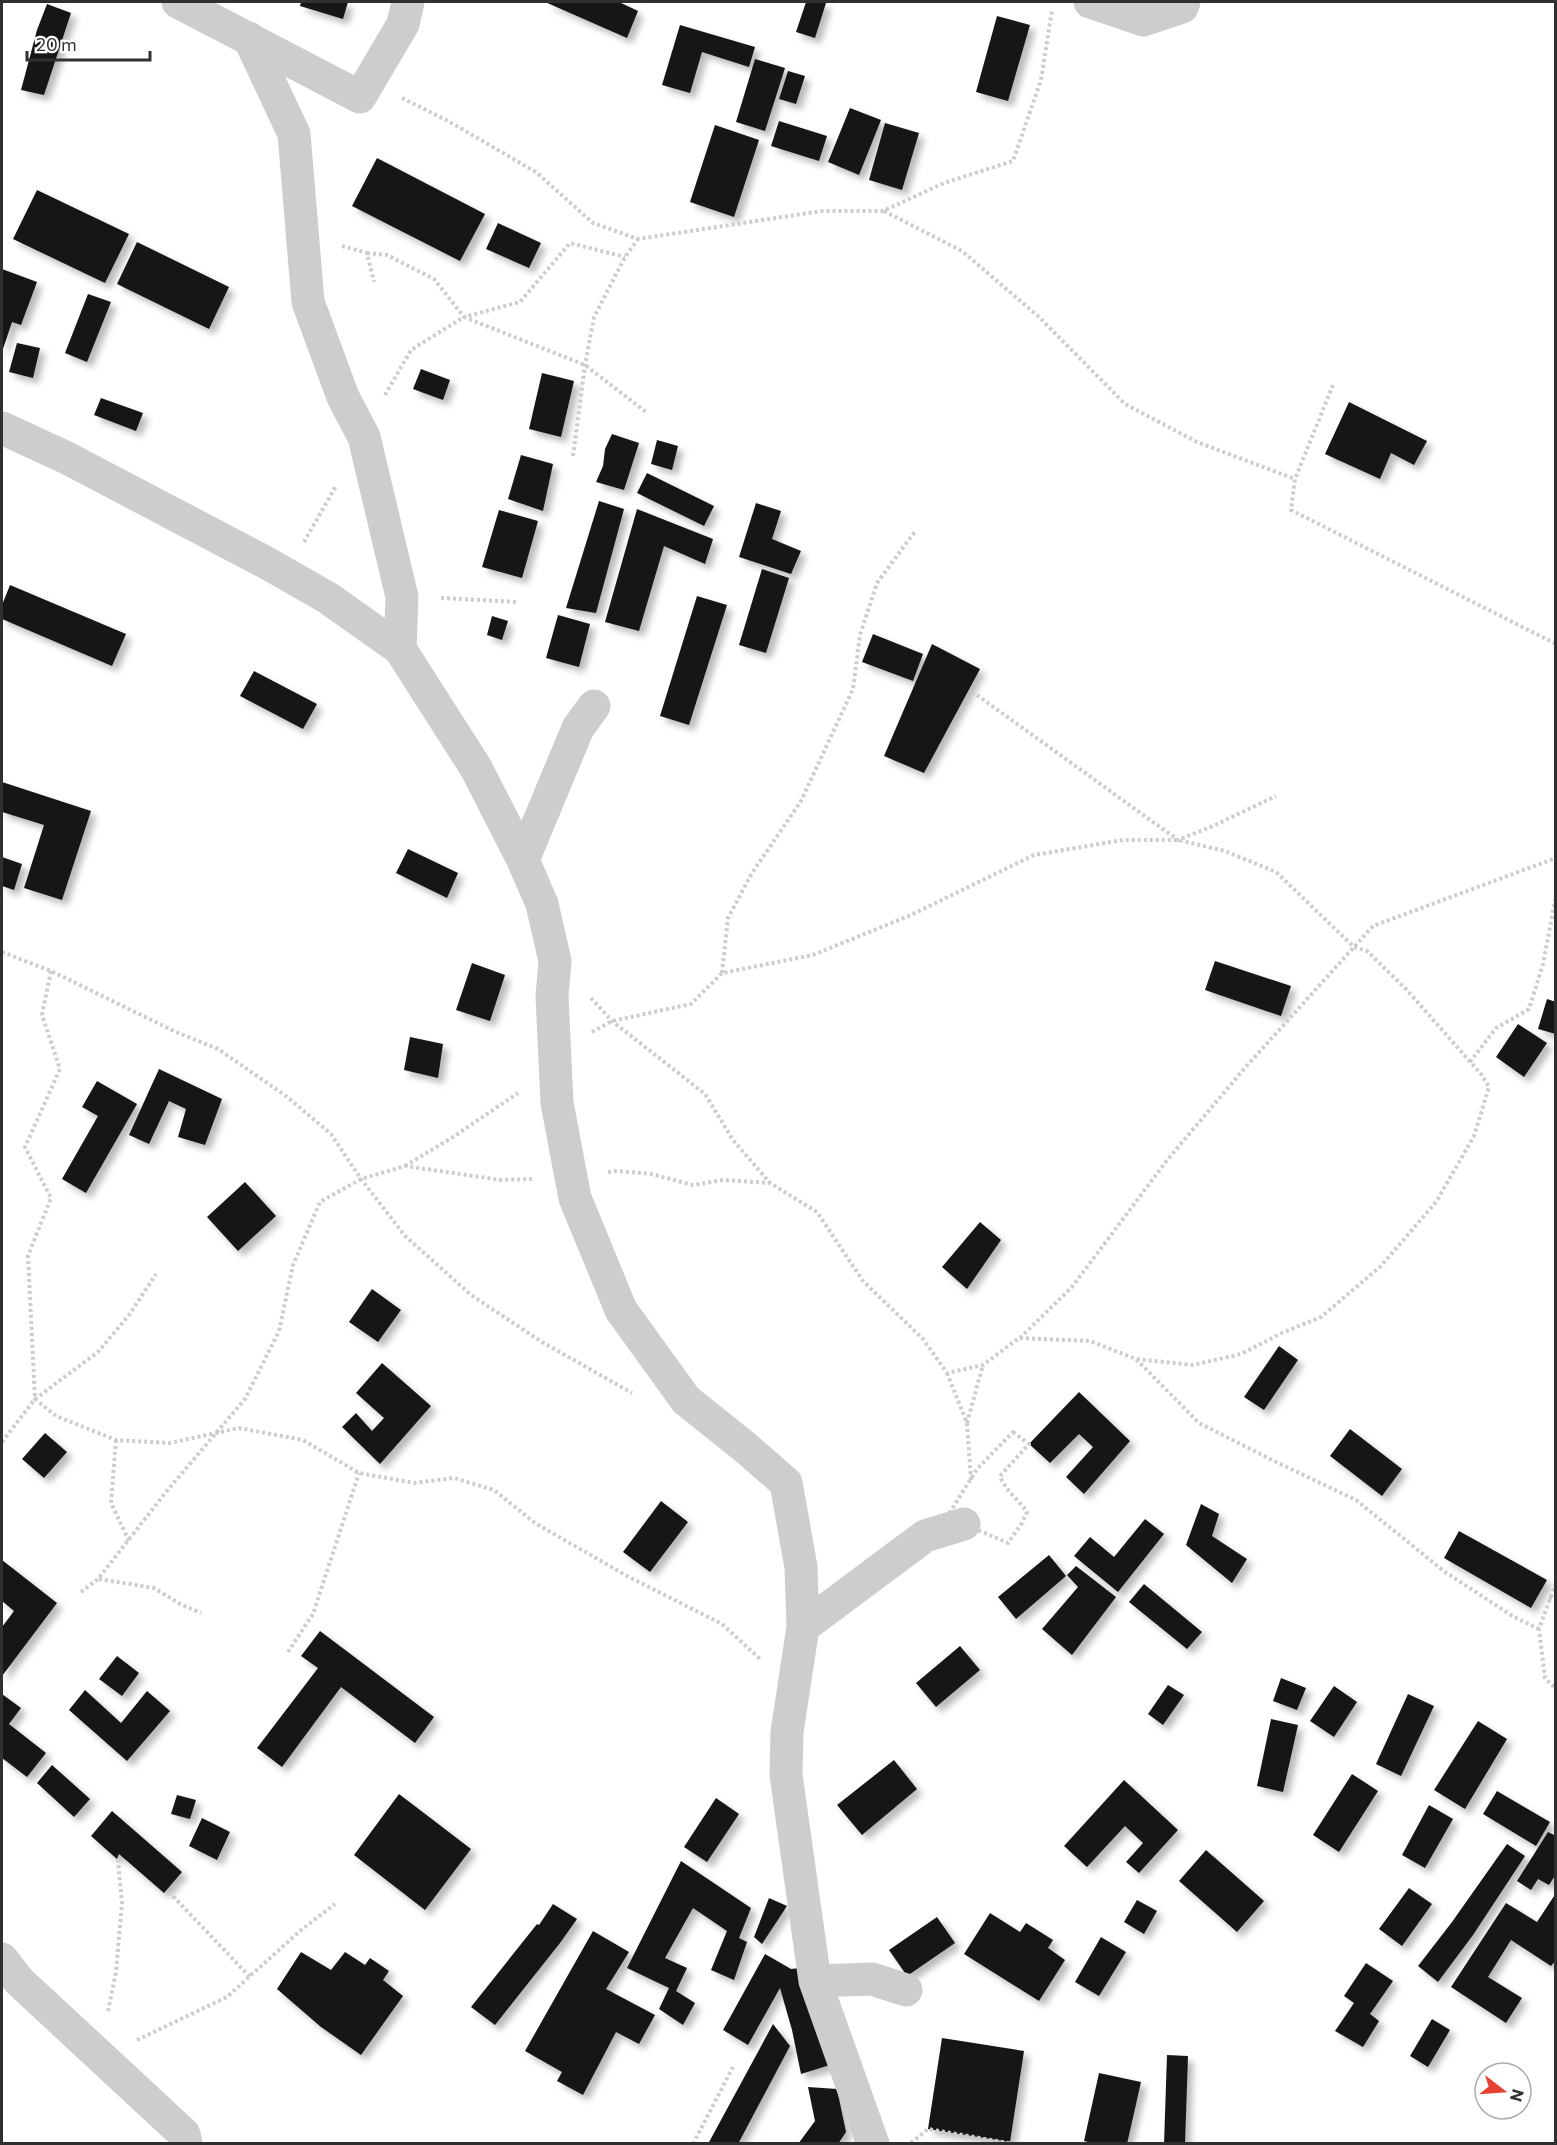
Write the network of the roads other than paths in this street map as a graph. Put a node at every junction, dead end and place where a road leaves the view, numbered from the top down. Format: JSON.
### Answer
{"nodes":[{"id":1,"x":178,"y":2,"type":"edge"},
{"id":2,"x":408,"y":2,"type":"edge"},
{"id":3,"x":1090,"y":2,"type":"edge"},
{"id":4,"x":1184,"y":2,"type":"edge"},
{"id":5,"x":249,"y":38,"type":"junction"},
{"id":6,"x":2,"y":428,"type":"edge"},
{"id":7,"x":400,"y":649,"type":"junction"},
{"id":8,"x":594,"y":706,"type":"dead end"},
{"id":9,"x":523,"y":860,"type":"junction"},
{"id":10,"x":964,"y":1524,"type":"road end"},
{"id":11,"x":803,"y":1627,"type":"junction"},
{"id":12,"x":2,"y":1959,"type":"edge"},
{"id":13,"x":815,"y":1982,"type":"junction"},
{"id":14,"x":906,"y":1990,"type":"dead end"},
{"id":15,"x":186,"y":2144,"type":"edge"},
{"id":16,"x":873,"y":2144,"type":"edge"}],
"edges":[{"from":1,"to":5,"type":"street"},
{"from":2,"to":5,"type":"street"},
{"from":3,"to":4,"type":"street"},
{"from":5,"to":7,"type":"street"},
{"from":6,"to":7,"type":"street"},
{"from":7,"to":9,"type":"street"},
{"from":8,"to":9,"type":"street"},
{"from":9,"to":11,"type":"street"},
{"from":10,"to":11,"type":"street"},
{"from":11,"to":13,"type":"street"},
{"from":12,"to":15,"type":"street"},
{"from":13,"to":14,"type":"street"},
{"from":13,"to":16,"type":"street"}]}
